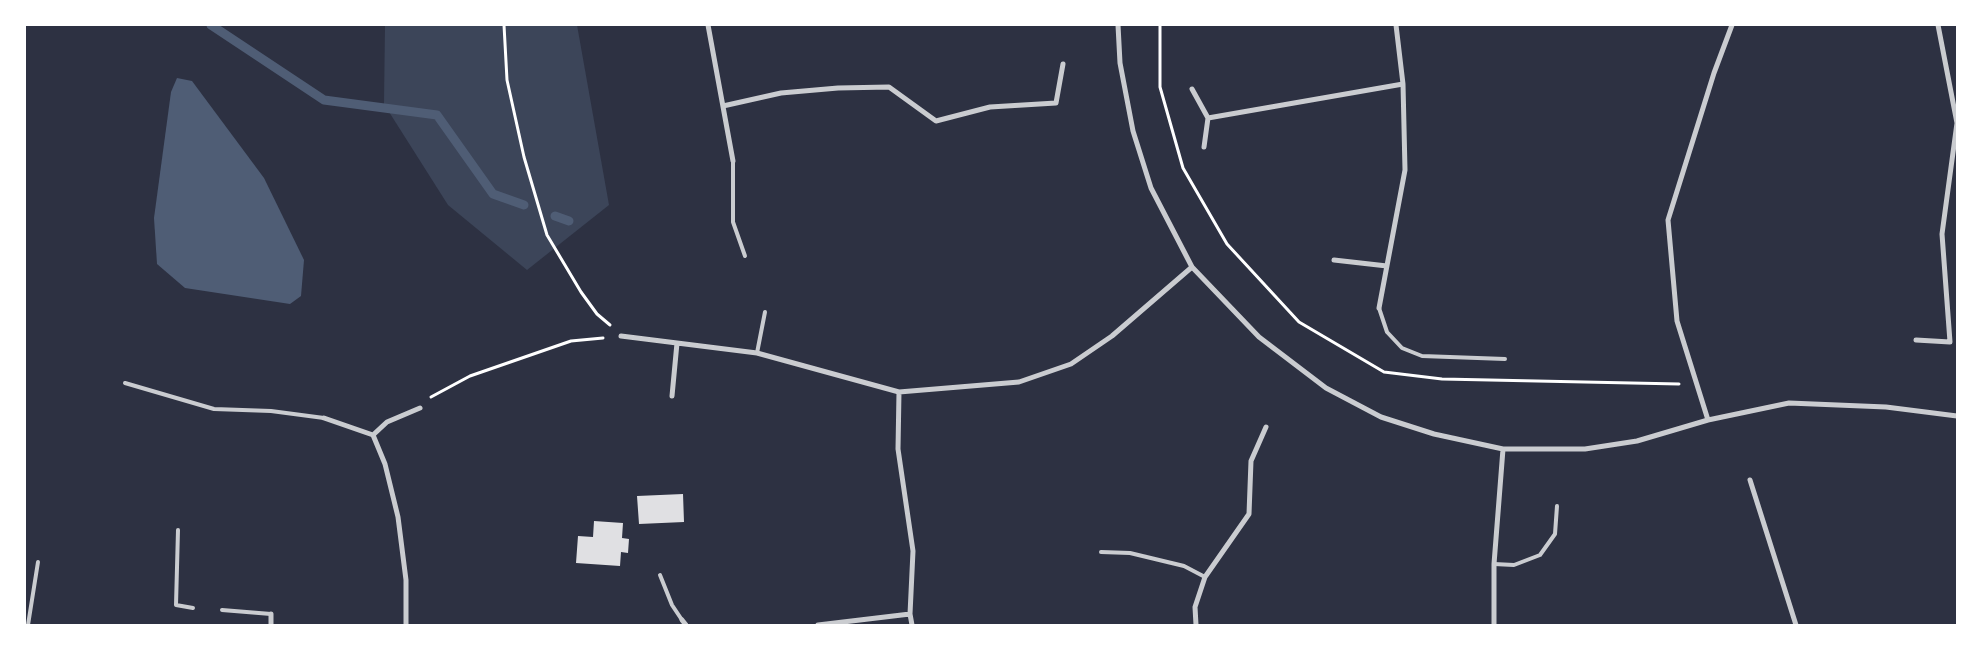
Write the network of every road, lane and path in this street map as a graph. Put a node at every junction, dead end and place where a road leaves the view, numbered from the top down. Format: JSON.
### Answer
{"nodes":[{"id":1,"x":504,"y":25,"type":"edge"},
{"id":2,"x":708,"y":25,"type":"edge"},
{"id":3,"x":1118,"y":25,"type":"edge"},
{"id":4,"x":1396,"y":25,"type":"edge"},
{"id":5,"x":1732,"y":25,"type":"edge"},
{"id":6,"x":1938,"y":25,"type":"edge"},
{"id":7,"x":1063,"y":64,"type":"dead end"},
{"id":8,"x":1403,"y":84,"type":"junction"},
{"id":9,"x":1192,"y":89,"type":"dead end"},
{"id":10,"x":723,"y":106,"type":"junction"},
{"id":11,"x":1208,"y":118,"type":"junction"},
{"id":12,"x":1204,"y":147,"type":"dead end"},
{"id":13,"x":733,"y":161,"type":"joint"},
{"id":14,"x":745,"y":256,"type":"dead end"},
{"id":15,"x":1334,"y":260,"type":"dead end"},
{"id":16,"x":1387,"y":266,"type":"junction"},
{"id":17,"x":1192,"y":267,"type":"junction"},
{"id":18,"x":1379,"y":308,"type":"joint"},
{"id":19,"x":765,"y":312,"type":"dead end"},
{"id":20,"x":622,"y":336,"type":"junction"},
{"id":21,"x":1916,"y":340,"type":"dead end"},
{"id":22,"x":677,"y":343,"type":"junction"},
{"id":23,"x":757,"y":353,"type":"junction"},
{"id":24,"x":1505,"y":359,"type":"dead end"},
{"id":25,"x":125,"y":382,"type":"dead end"},
{"id":26,"x":899,"y":392,"type":"junction"},
{"id":27,"x":672,"y":396,"type":"dead end"},
{"id":28,"x":420,"y":408,"type":"joint"},
{"id":29,"x":1957,"y":416,"type":"edge"},
{"id":30,"x":324,"y":418,"type":"joint"},
{"id":31,"x":1708,"y":420,"type":"junction"},
{"id":32,"x":1266,"y":427,"type":"dead end"},
{"id":33,"x":374,"y":435,"type":"junction"},
{"id":34,"x":1503,"y":449,"type":"junction"},
{"id":35,"x":1750,"y":480,"type":"dead end"},
{"id":36,"x":1557,"y":506,"type":"dead end"},
{"id":37,"x":178,"y":530,"type":"dead end"},
{"id":38,"x":1100,"y":552,"type":"dead end"},
{"id":39,"x":38,"y":562,"type":"dead end"},
{"id":40,"x":1494,"y":564,"type":"junction"},
{"id":41,"x":660,"y":575,"type":"dead end"},
{"id":42,"x":1205,"y":577,"type":"junction"},
{"id":43,"x":193,"y":608,"type":"dead end"},
{"id":44,"x":222,"y":610,"type":"dead end"},
{"id":45,"x":270,"y":614,"type":"joint"},
{"id":46,"x":910,"y":614,"type":"junction"},
{"id":47,"x":682,"y":620,"type":"joint"},
{"id":48,"x":28,"y":625,"type":"edge"},
{"id":49,"x":271,"y":625,"type":"edge"},
{"id":50,"x":406,"y":625,"type":"edge"},
{"id":51,"x":686,"y":625,"type":"edge"},
{"id":52,"x":818,"y":625,"type":"edge"},
{"id":53,"x":912,"y":625,"type":"edge"},
{"id":54,"x":1196,"y":625,"type":"edge"},
{"id":55,"x":1494,"y":625,"type":"edge"},
{"id":56,"x":1796,"y":625,"type":"edge"}],
"edges":[{"from":1,"to":20,"type":"path"},
{"from":2,"to":10,"type":"street"},
{"from":3,"to":17,"type":"street"},
{"from":4,"to":8,"type":"street"},
{"from":5,"to":31,"type":"street"},
{"from":6,"to":21,"type":"street"},
{"from":7,"to":10,"type":"street"},
{"from":8,"to":11,"type":"street"},
{"from":8,"to":16,"type":"street"},
{"from":9,"to":11,"type":"street"},
{"from":10,"to":13,"type":"street"},
{"from":11,"to":12,"type":"street"},
{"from":13,"to":14,"type":"lane"},
{"from":15,"to":16,"type":"street"},
{"from":16,"to":18,"type":"street"},
{"from":17,"to":26,"type":"street"},
{"from":17,"to":34,"type":"street"},
{"from":18,"to":24,"type":"lane"},
{"from":19,"to":23,"type":"lane"},
{"from":20,"to":22,"type":"street"},
{"from":20,"to":28,"type":"path"},
{"from":22,"to":23,"type":"street"},
{"from":22,"to":27,"type":"street"},
{"from":23,"to":26,"type":"street"},
{"from":25,"to":30,"type":"lane"},
{"from":26,"to":46,"type":"street"},
{"from":28,"to":33,"type":"street"},
{"from":29,"to":31,"type":"street"},
{"from":30,"to":33,"type":"street"},
{"from":31,"to":34,"type":"street"},
{"from":32,"to":42,"type":"street"},
{"from":33,"to":50,"type":"street"},
{"from":34,"to":40,"type":"street"},
{"from":35,"to":56,"type":"street"},
{"from":36,"to":40,"type":"lane"},
{"from":37,"to":43,"type":"lane"},
{"from":38,"to":42,"type":"lane"},
{"from":39,"to":48,"type":"lane"},
{"from":40,"to":55,"type":"street"},
{"from":41,"to":47,"type":"lane"},
{"from":42,"to":54,"type":"street"},
{"from":44,"to":45,"type":"lane"},
{"from":45,"to":49,"type":"street"},
{"from":46,"to":52,"type":"street"},
{"from":46,"to":53,"type":"street"},
{"from":47,"to":51,"type":"street"}]}
